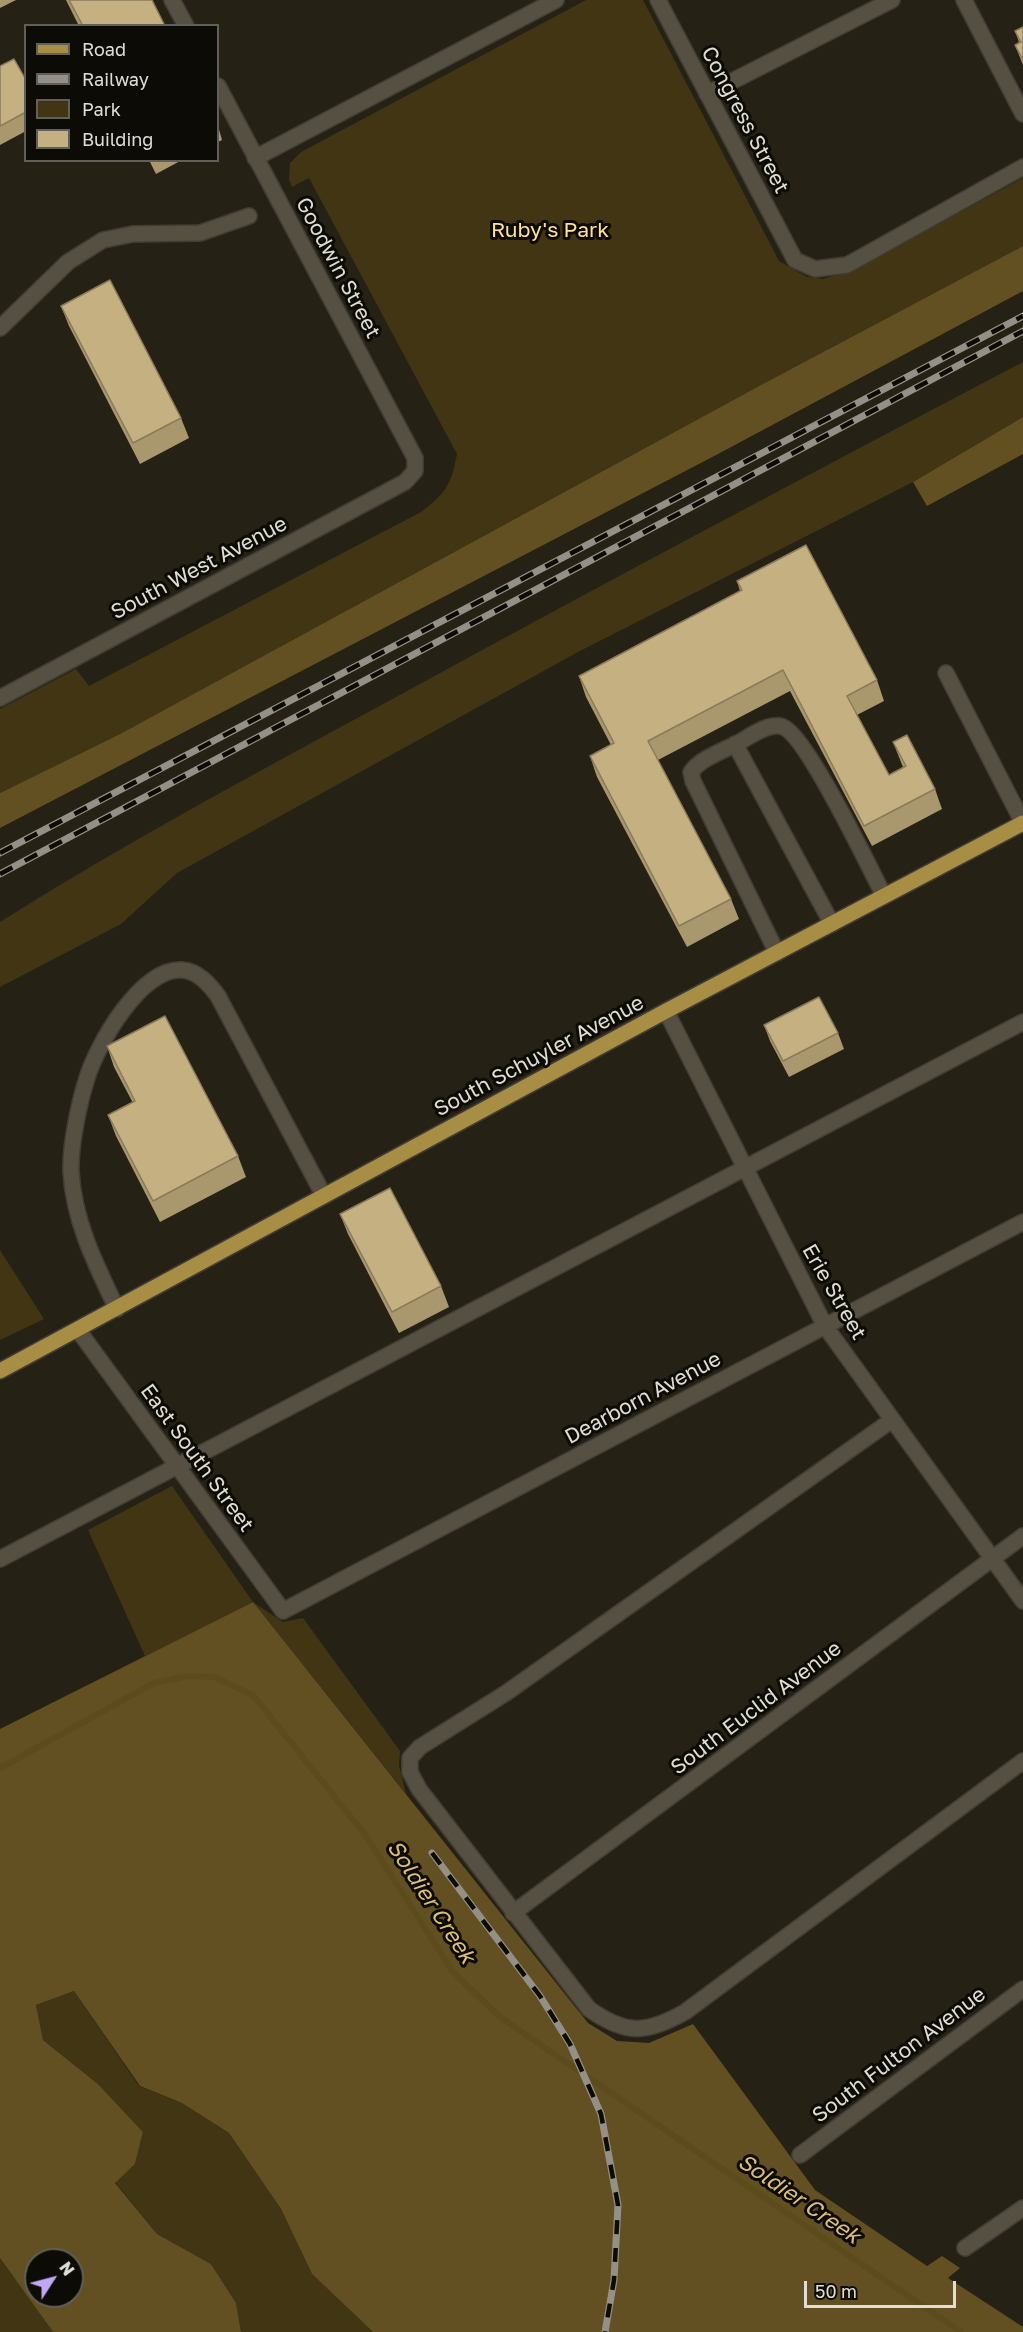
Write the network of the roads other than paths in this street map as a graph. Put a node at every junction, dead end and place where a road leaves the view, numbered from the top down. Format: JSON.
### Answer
{"nodes":[{"id":1,"x":172,"y":0,"type":"edge"},
{"id":2,"x":556,"y":0,"type":"edge"},
{"id":3,"x":658,"y":0,"type":"edge"},
{"id":4,"x":892,"y":0,"type":"edge"},
{"id":5,"x":964,"y":0,"type":"edge"},
{"id":6,"x":185,"y":24,"type":"edge"},
{"id":7,"x":219,"y":88,"type":"edge"},
{"id":8,"x":707,"y":94,"type":"junction"},
{"id":9,"x":1023,"y":114,"type":"edge"},
{"id":10,"x":255,"y":158,"type":"junction"},
{"id":11,"x":1023,"y":167,"type":"edge"},
{"id":12,"x":249,"y":216,"type":"dead end"},
{"id":13,"x":0,"y":327,"type":"edge"},
{"id":14,"x":415,"y":471,"type":"joint"},
{"id":15,"x":946,"y":673,"type":"dead end"},
{"id":16,"x":0,"y":698,"type":"edge"},
{"id":17,"x":735,"y":744,"type":"junction"},
{"id":18,"x":1023,"y":823,"type":"edge"},
{"id":19,"x":884,"y":896,"type":"junction"},
{"id":20,"x":832,"y":924,"type":"junction"},
{"id":21,"x":777,"y":953,"type":"junction"},
{"id":22,"x":666,"y":1011,"type":"junction"},
{"id":23,"x":1023,"y":1022,"type":"edge"},
{"id":24,"x":745,"y":1169,"type":"junction"},
{"id":25,"x":324,"y":1196,"type":"junction"},
{"id":26,"x":1023,"y":1222,"type":"edge"},
{"id":27,"x":117,"y":1309,"type":"junction"},
{"id":28,"x":825,"y":1326,"type":"junction"},
{"id":29,"x":78,"y":1330,"type":"junction"},
{"id":30,"x":0,"y":1371,"type":"edge"},
{"id":31,"x":892,"y":1420,"type":"junction"},
{"id":32,"x":178,"y":1468,"type":"junction"},
{"id":33,"x":1023,"y":1536,"type":"edge"},
{"id":34,"x":0,"y":1559,"type":"edge"},
{"id":35,"x":991,"y":1559,"type":"junction"},
{"id":36,"x":1023,"y":1601,"type":"edge"},
{"id":37,"x":283,"y":1611,"type":"joint"},
{"id":38,"x":1023,"y":1761,"type":"edge"},
{"id":39,"x":513,"y":1913,"type":"junction"},
{"id":40,"x":1023,"y":1989,"type":"edge"},
{"id":41,"x":800,"y":2155,"type":"dead end"},
{"id":42,"x":1023,"y":2208,"type":"edge"},
{"id":43,"x":965,"y":2248,"type":"dead end"}],
"edges":[{"from":1,"to":6,"type":"street"},
{"from":2,"to":10,"type":"street"},
{"from":3,"to":8,"type":"street","name":"Congress Street"},
{"from":4,"to":8,"type":"street"},
{"from":5,"to":9,"type":"street"},
{"from":7,"to":10,"type":"street","name":"Goodwin Street"},
{"from":8,"to":11,"type":"street","name":"Congress Street"},
{"from":10,"to":14,"type":"street","name":"Goodwin Street"},
{"from":12,"to":13,"type":"street"},
{"from":14,"to":16,"type":"street","name":"South West Avenue"},
{"from":15,"to":18,"type":"street"},
{"from":17,"to":19,"type":"street"},
{"from":17,"to":20,"type":"street"},
{"from":17,"to":21,"type":"street"},
{"from":18,"to":19,"type":"main road","name":"South Schuyler Avenue"},
{"from":19,"to":20,"type":"main road","name":"South Schuyler Avenue"},
{"from":20,"to":21,"type":"main road","name":"South Schuyler Avenue"},
{"from":21,"to":22,"type":"main road","name":"South Schuyler Avenue"},
{"from":22,"to":24,"type":"street","name":"Erie Street"},
{"from":22,"to":25,"type":"main road","name":"South Schuyler Avenue"},
{"from":23,"to":24,"type":"street"},
{"from":24,"to":28,"type":"street","name":"Erie Street"},
{"from":24,"to":32,"type":"street"},
{"from":25,"to":27,"type":"main road","name":"South Schuyler Avenue"},
{"from":25,"to":27,"type":"street"},
{"from":26,"to":28,"type":"street","name":"Dearborn Avenue"},
{"from":27,"to":29,"type":"main road","name":"South Schuyler Avenue"},
{"from":28,"to":31,"type":"street","name":"Erie Street"},
{"from":28,"to":37,"type":"street","name":"Dearborn Avenue"},
{"from":29,"to":30,"type":"main road","name":"South Schuyler Avenue"},
{"from":29,"to":32,"type":"street","name":"East South Street"},
{"from":31,"to":35,"type":"street","name":"Erie Street"},
{"from":31,"to":39,"type":"street"},
{"from":32,"to":34,"type":"street"},
{"from":32,"to":37,"type":"street","name":"East South Street"},
{"from":33,"to":35,"type":"street","name":"South Euclid Avenue"},
{"from":35,"to":36,"type":"street","name":"Erie Street"},
{"from":35,"to":39,"type":"street","name":"South Euclid Avenue"},
{"from":38,"to":39,"type":"street"},
{"from":40,"to":41,"type":"street","name":"South Fulton Avenue"},
{"from":42,"to":43,"type":"street"}]}
